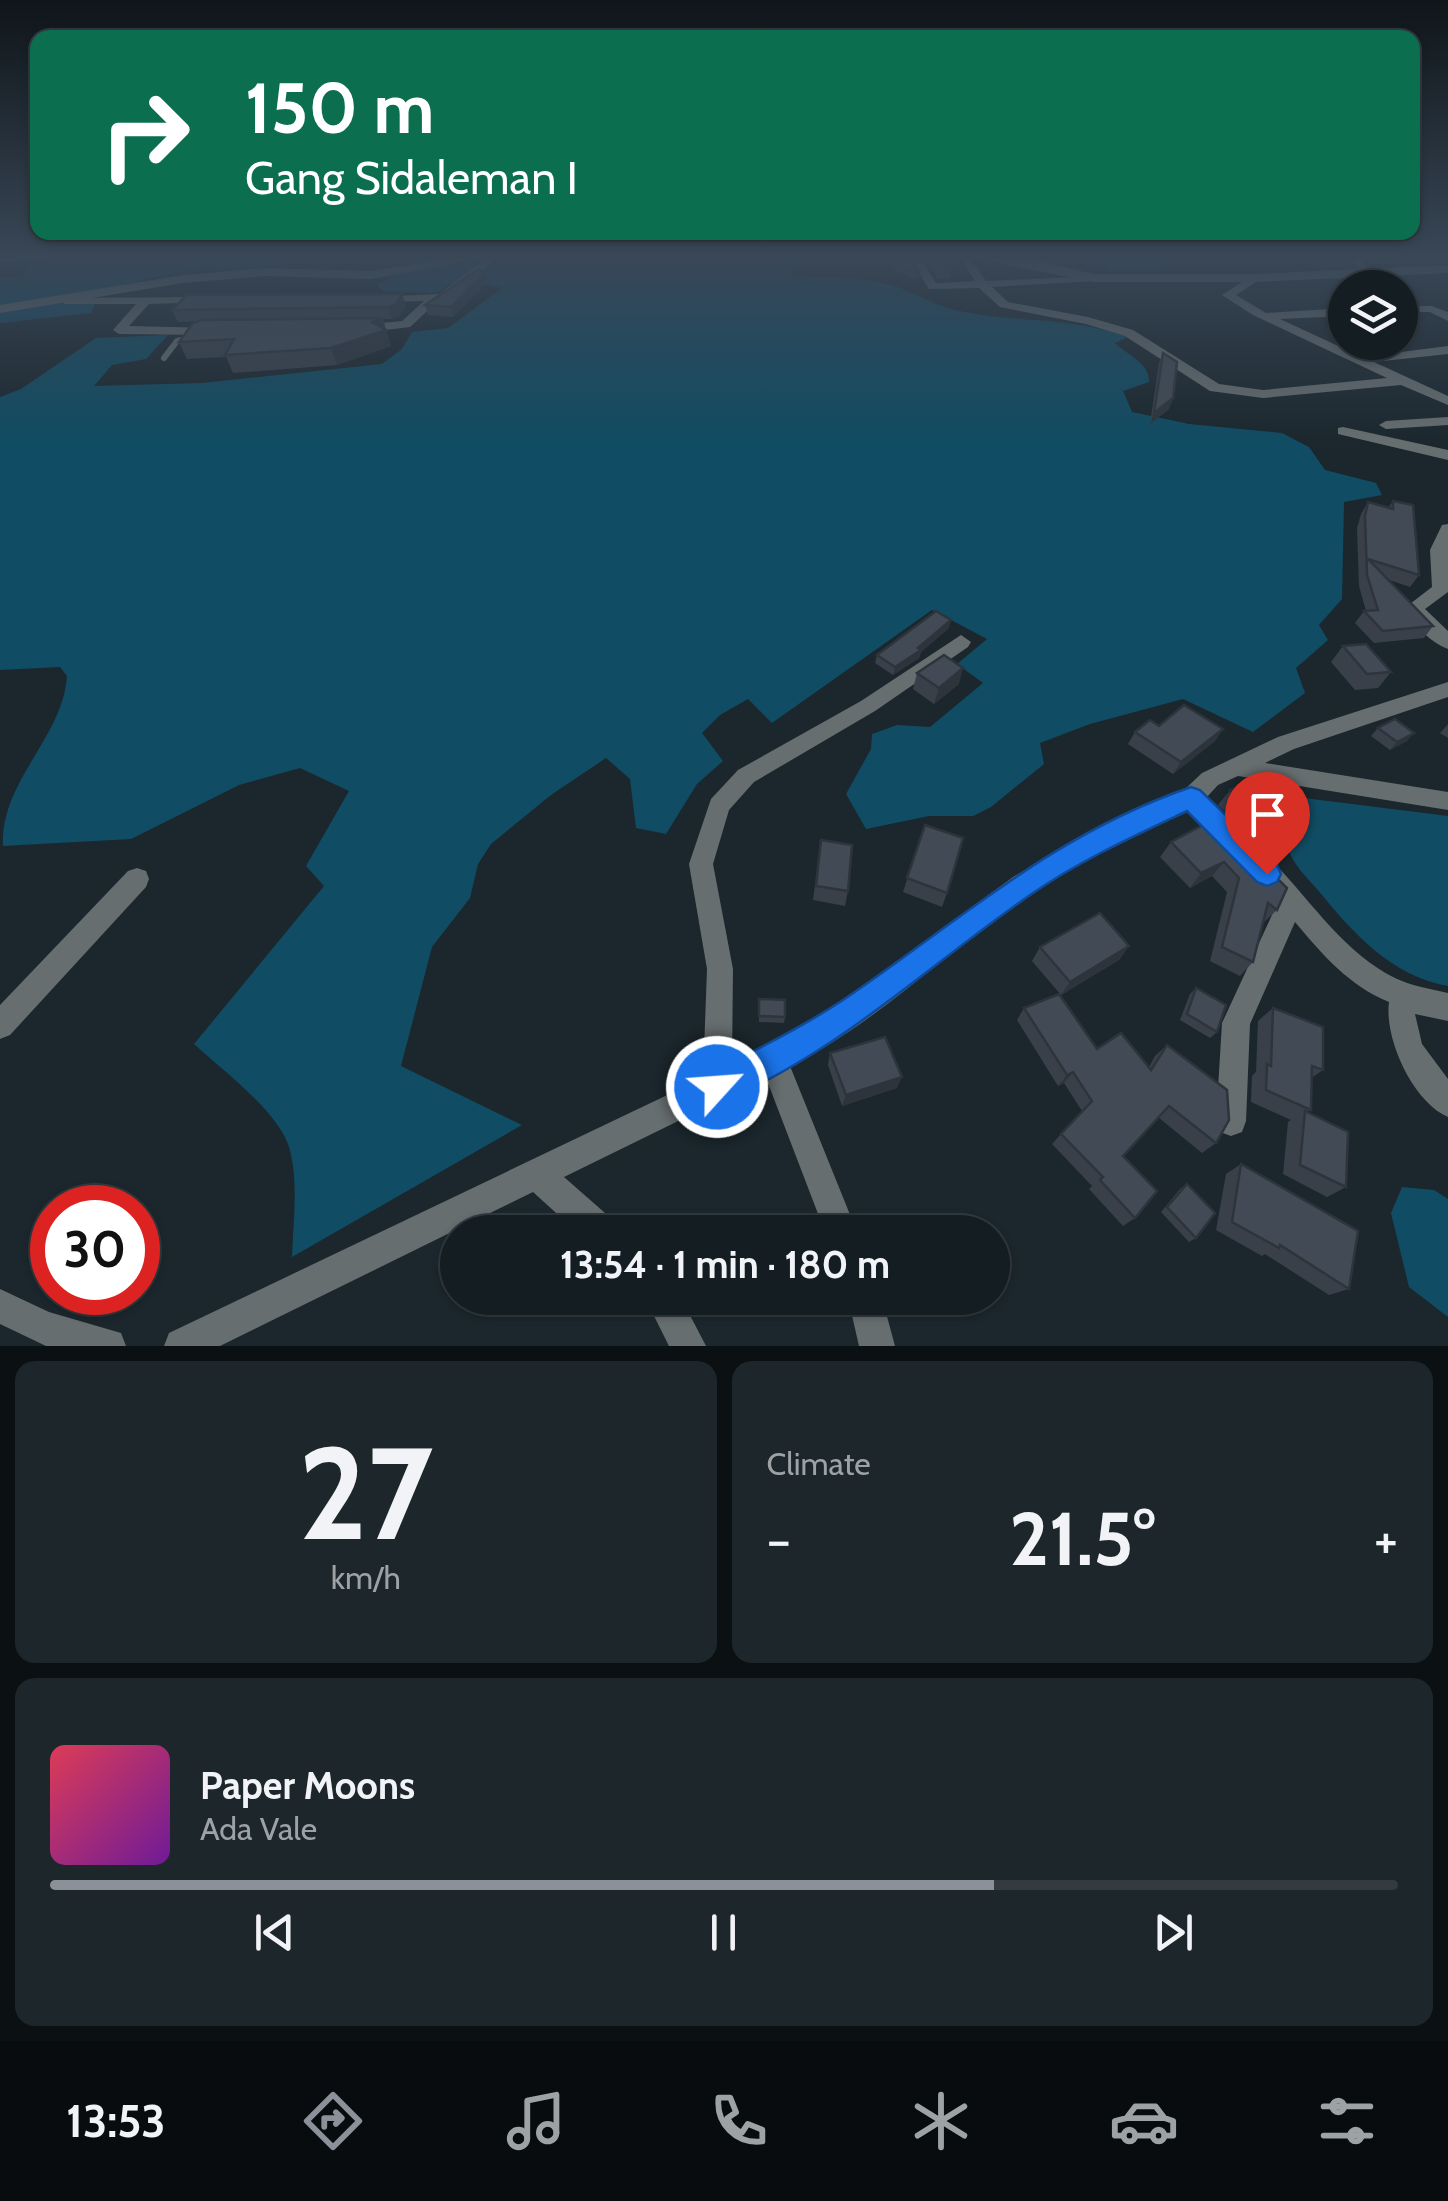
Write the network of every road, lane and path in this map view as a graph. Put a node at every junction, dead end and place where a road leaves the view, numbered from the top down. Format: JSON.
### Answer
{"nodes":[{"id":1,"x":129,"y":319,"type":"edge"},
{"id":2,"x":409,"y":319,"type":"edge"},
{"id":3,"x":1081,"y":319,"type":"edge"},
{"id":4,"x":1272,"y":319,"type":"edge"},
{"id":5,"x":342,"y":329,"type":"edge"},
{"id":6,"x":205,"y":331,"type":"junction"},
{"id":7,"x":222,"y":331,"type":"edge"},
{"id":8,"x":1328,"y":343,"type":"edge"},
{"id":9,"x":1448,"y":350,"type":"edge"},
{"id":10,"x":1418,"y":353,"type":"edge"},
{"id":11,"x":164,"y":358,"type":"dead end"},
{"id":12,"x":1367,"y":360,"type":"edge"},
{"id":13,"x":1407,"y":380,"type":"junction"},
{"id":14,"x":1440,"y":392,"type":"edge"},
{"id":15,"x":1448,"y":401,"type":"edge"},
{"id":16,"x":1448,"y":422,"type":"edge"},
{"id":17,"x":1386,"y":426,"type":"dead end"},
{"id":18,"x":1343,"y":432,"type":"dead end"},
{"id":19,"x":1448,"y":455,"type":"edge"},
{"id":20,"x":1448,"y":529,"type":"edge"},
{"id":21,"x":961,"y":642,"type":"dead end"},
{"id":22,"x":1448,"y":642,"type":"edge"},
{"id":23,"x":1448,"y":688,"type":"edge"},
{"id":24,"x":1237,"y":767,"type":"junction"},
{"id":25,"x":1191,"y":798,"type":"junction"},
{"id":26,"x":1448,"y":801,"type":"edge"},
{"id":27,"x":137,"y":879,"type":"dead end"},
{"id":28,"x":1292,"y":899,"type":"junction"},
{"id":29,"x":1403,"y":998,"type":"junction"},
{"id":30,"x":1448,"y":1007,"type":"edge"},
{"id":31,"x":0,"y":1025,"type":"edge"},
{"id":32,"x":773,"y":1060,"type":"junction"},
{"id":33,"x":717,"y":1087,"type":"junction"},
{"id":34,"x":1448,"y":1102,"type":"edge"},
{"id":35,"x":1231,"y":1121,"type":"edge"},
{"id":36,"x":539,"y":1176,"type":"junction"},
{"id":37,"x":582,"y":1215,"type":"edge"},
{"id":38,"x":834,"y":1215,"type":"edge"},
{"id":39,"x":0,"y":1306,"type":"edge"},
{"id":40,"x":671,"y":1315,"type":"edge"},
{"id":41,"x":869,"y":1315,"type":"edge"},
{"id":42,"x":192,"y":1344,"type":"edge"},
{"id":43,"x":108,"y":1346,"type":"edge"},
{"id":44,"x":688,"y":1346,"type":"edge"},
{"id":45,"x":877,"y":1346,"type":"edge"}],
"edges":[{"from":1,"to":6,"type":"street"},
{"from":2,"to":5,"type":"street"},
{"from":3,"to":13,"type":"street"},
{"from":4,"to":8,"type":"street"},
{"from":6,"to":7,"type":"street"},
{"from":6,"to":11,"type":"lane"},
{"from":9,"to":10,"type":"street"},
{"from":12,"to":13,"type":"street"},
{"from":13,"to":14,"type":"street"},
{"from":14,"to":15,"type":"street"},
{"from":16,"to":17,"type":"street"},
{"from":18,"to":19,"type":"street"},
{"from":20,"to":22,"type":"street"},
{"from":21,"to":33,"type":"street"},
{"from":23,"to":24,"type":"street"},
{"from":24,"to":25,"type":"street"},
{"from":24,"to":26,"type":"street"},
{"from":25,"to":28,"type":"street"},
{"from":25,"to":32,"type":"street"},
{"from":27,"to":31,"type":"street"},
{"from":28,"to":29,"type":"street"},
{"from":28,"to":35,"type":"street"},
{"from":29,"to":30,"type":"street"},
{"from":29,"to":34,"type":"street"},
{"from":32,"to":33,"type":"street"},
{"from":32,"to":38,"type":"street"},
{"from":33,"to":36,"type":"street"},
{"from":36,"to":37,"type":"street"},
{"from":36,"to":42,"type":"street"},
{"from":39,"to":43,"type":"street"},
{"from":40,"to":44,"type":"street"},
{"from":41,"to":45,"type":"street"}]}
